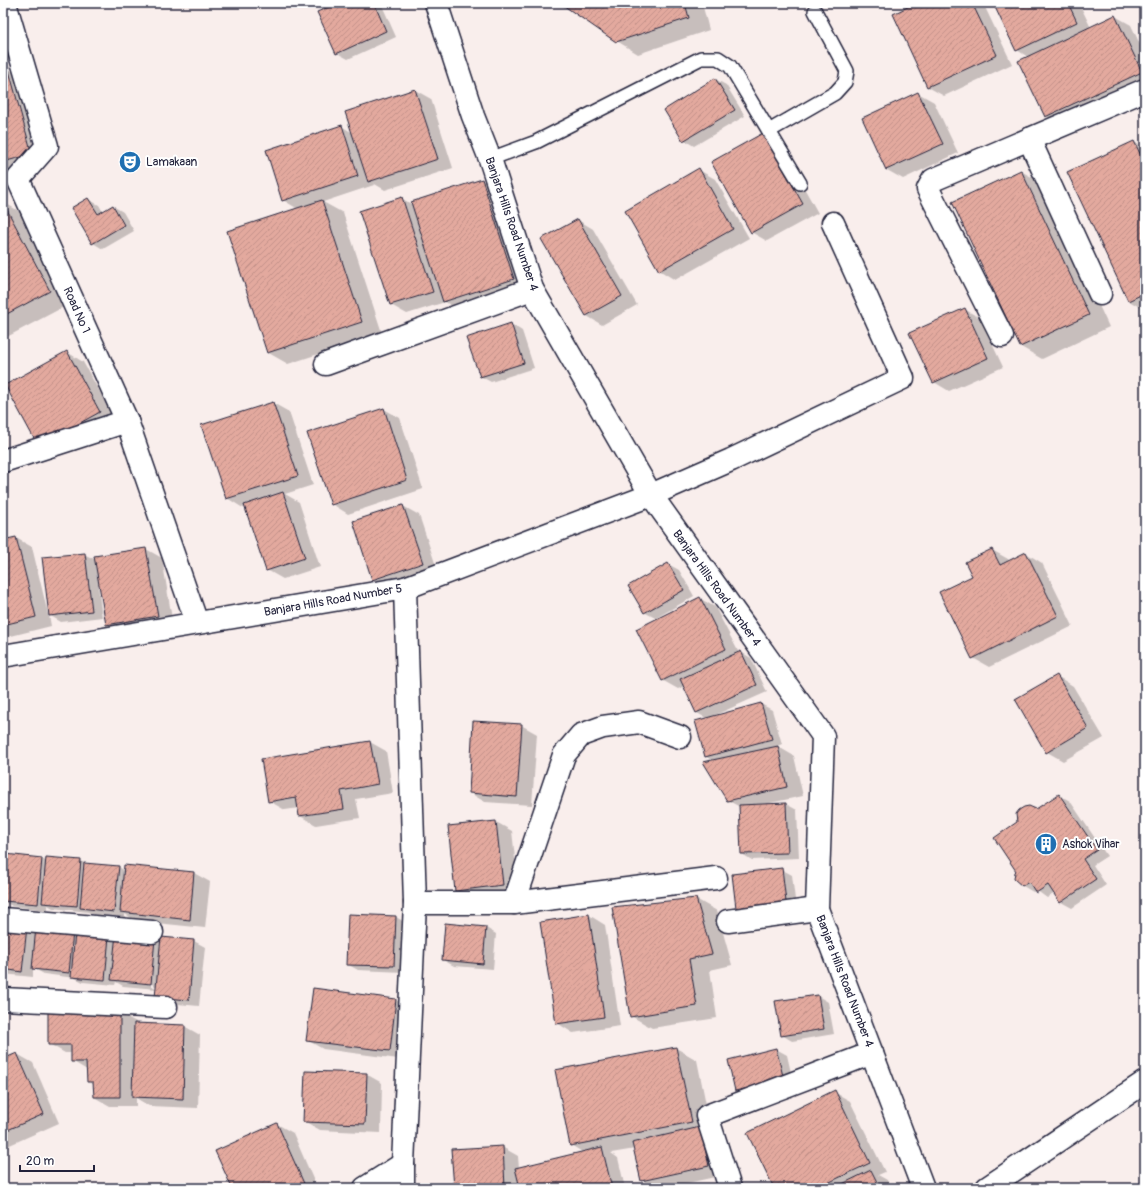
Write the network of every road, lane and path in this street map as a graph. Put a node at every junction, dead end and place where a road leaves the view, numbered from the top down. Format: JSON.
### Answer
{"nodes":[{"id":1,"x":5,"y":3,"type":"edge"},
{"id":2,"x":436,"y":3,"type":"edge"},
{"id":3,"x":815,"y":11,"type":"dead end"},
{"id":4,"x":1145,"y":90,"type":"edge"},
{"id":5,"x":769,"y":132,"type":"junction"},
{"id":6,"x":1030,"y":139,"type":"junction"},
{"id":7,"x":490,"y":159,"type":"junction"},
{"id":8,"x":10,"y":182,"type":"edge"},
{"id":9,"x":800,"y":183,"type":"dead end"},
{"id":10,"x":833,"y":223,"type":"dead end"},
{"id":11,"x":532,"y":289,"type":"junction"},
{"id":12,"x":1100,"y":294,"type":"dead end"},
{"id":13,"x":1002,"y":336,"type":"dead end"},
{"id":14,"x":326,"y":364,"type":"dead end"},
{"id":15,"x":127,"y":421,"type":"junction"},
{"id":16,"x":3,"y":461,"type":"edge"},
{"id":17,"x":651,"y":495,"type":"junction"},
{"id":18,"x":404,"y":588,"type":"junction"},
{"id":19,"x":197,"y":623,"type":"junction"},
{"id":20,"x":3,"y":656,"type":"edge"},
{"id":21,"x":680,"y":737,"type":"dead end"},
{"id":22,"x":716,"y":878,"type":"dead end"},
{"id":23,"x":514,"y":902,"type":"junction"},
{"id":24,"x":415,"y":903,"type":"junction"},
{"id":25,"x":817,"y":909,"type":"junction"},
{"id":26,"x":3,"y":919,"type":"edge"},
{"id":27,"x":728,"y":921,"type":"dead end"},
{"id":28,"x":152,"y":932,"type":"dead end"},
{"id":29,"x":3,"y":999,"type":"edge"},
{"id":30,"x":166,"y":1007,"type":"dead end"},
{"id":31,"x":872,"y":1053,"type":"junction"},
{"id":32,"x":1145,"y":1082,"type":"edge"},
{"id":33,"x":403,"y":1164,"type":"junction"},
{"id":34,"x":365,"y":1188,"type":"edge"},
{"id":35,"x":403,"y":1188,"type":"edge"},
{"id":36,"x":730,"y":1188,"type":"edge"},
{"id":37,"x":922,"y":1188,"type":"edge"},
{"id":38,"x":987,"y":1188,"type":"edge"}],
"edges":[{"from":1,"to":8,"type":"street","name":"Road No 1"},
{"from":2,"to":7,"type":"street","name":"Banjara Hills Road Number 4"},
{"from":3,"to":5,"type":"lane"},
{"from":4,"to":6,"type":"street"},
{"from":5,"to":7,"type":"lane"},
{"from":5,"to":9,"type":"lane"},
{"from":6,"to":12,"type":"street"},
{"from":6,"to":13,"type":"street"},
{"from":7,"to":11,"type":"street","name":"Banjara Hills Road Number 4"},
{"from":8,"to":15,"type":"street","name":"Road No 1"},
{"from":10,"to":17,"type":"street","name":"Banjara Hills Road Number 5"},
{"from":11,"to":14,"type":"street"},
{"from":11,"to":17,"type":"street","name":"Banjara Hills Road Number 4"},
{"from":15,"to":16,"type":"street"},
{"from":15,"to":19,"type":"street","name":"Road No 1"},
{"from":17,"to":18,"type":"street","name":"Banjara Hills Road Number 5"},
{"from":17,"to":25,"type":"street","name":"Banjara Hills Road Number 4"},
{"from":18,"to":19,"type":"street","name":"Banjara Hills Road Number 5"},
{"from":18,"to":24,"type":"street"},
{"from":19,"to":20,"type":"street","name":"Banjara Hills Road Number 5"},
{"from":21,"to":23,"type":"street"},
{"from":22,"to":23,"type":"street"},
{"from":23,"to":24,"type":"street"},
{"from":24,"to":33,"type":"street"},
{"from":25,"to":27,"type":"street"},
{"from":25,"to":31,"type":"street","name":"Banjara Hills Road Number 4"},
{"from":26,"to":28,"type":"street"},
{"from":29,"to":30,"type":"street"},
{"from":31,"to":36,"type":"street"},
{"from":31,"to":37,"type":"street","name":"Banjara Hills Road Number 4"},
{"from":32,"to":38,"type":"street"},
{"from":33,"to":34,"type":"street"},
{"from":33,"to":35,"type":"street"}]}
